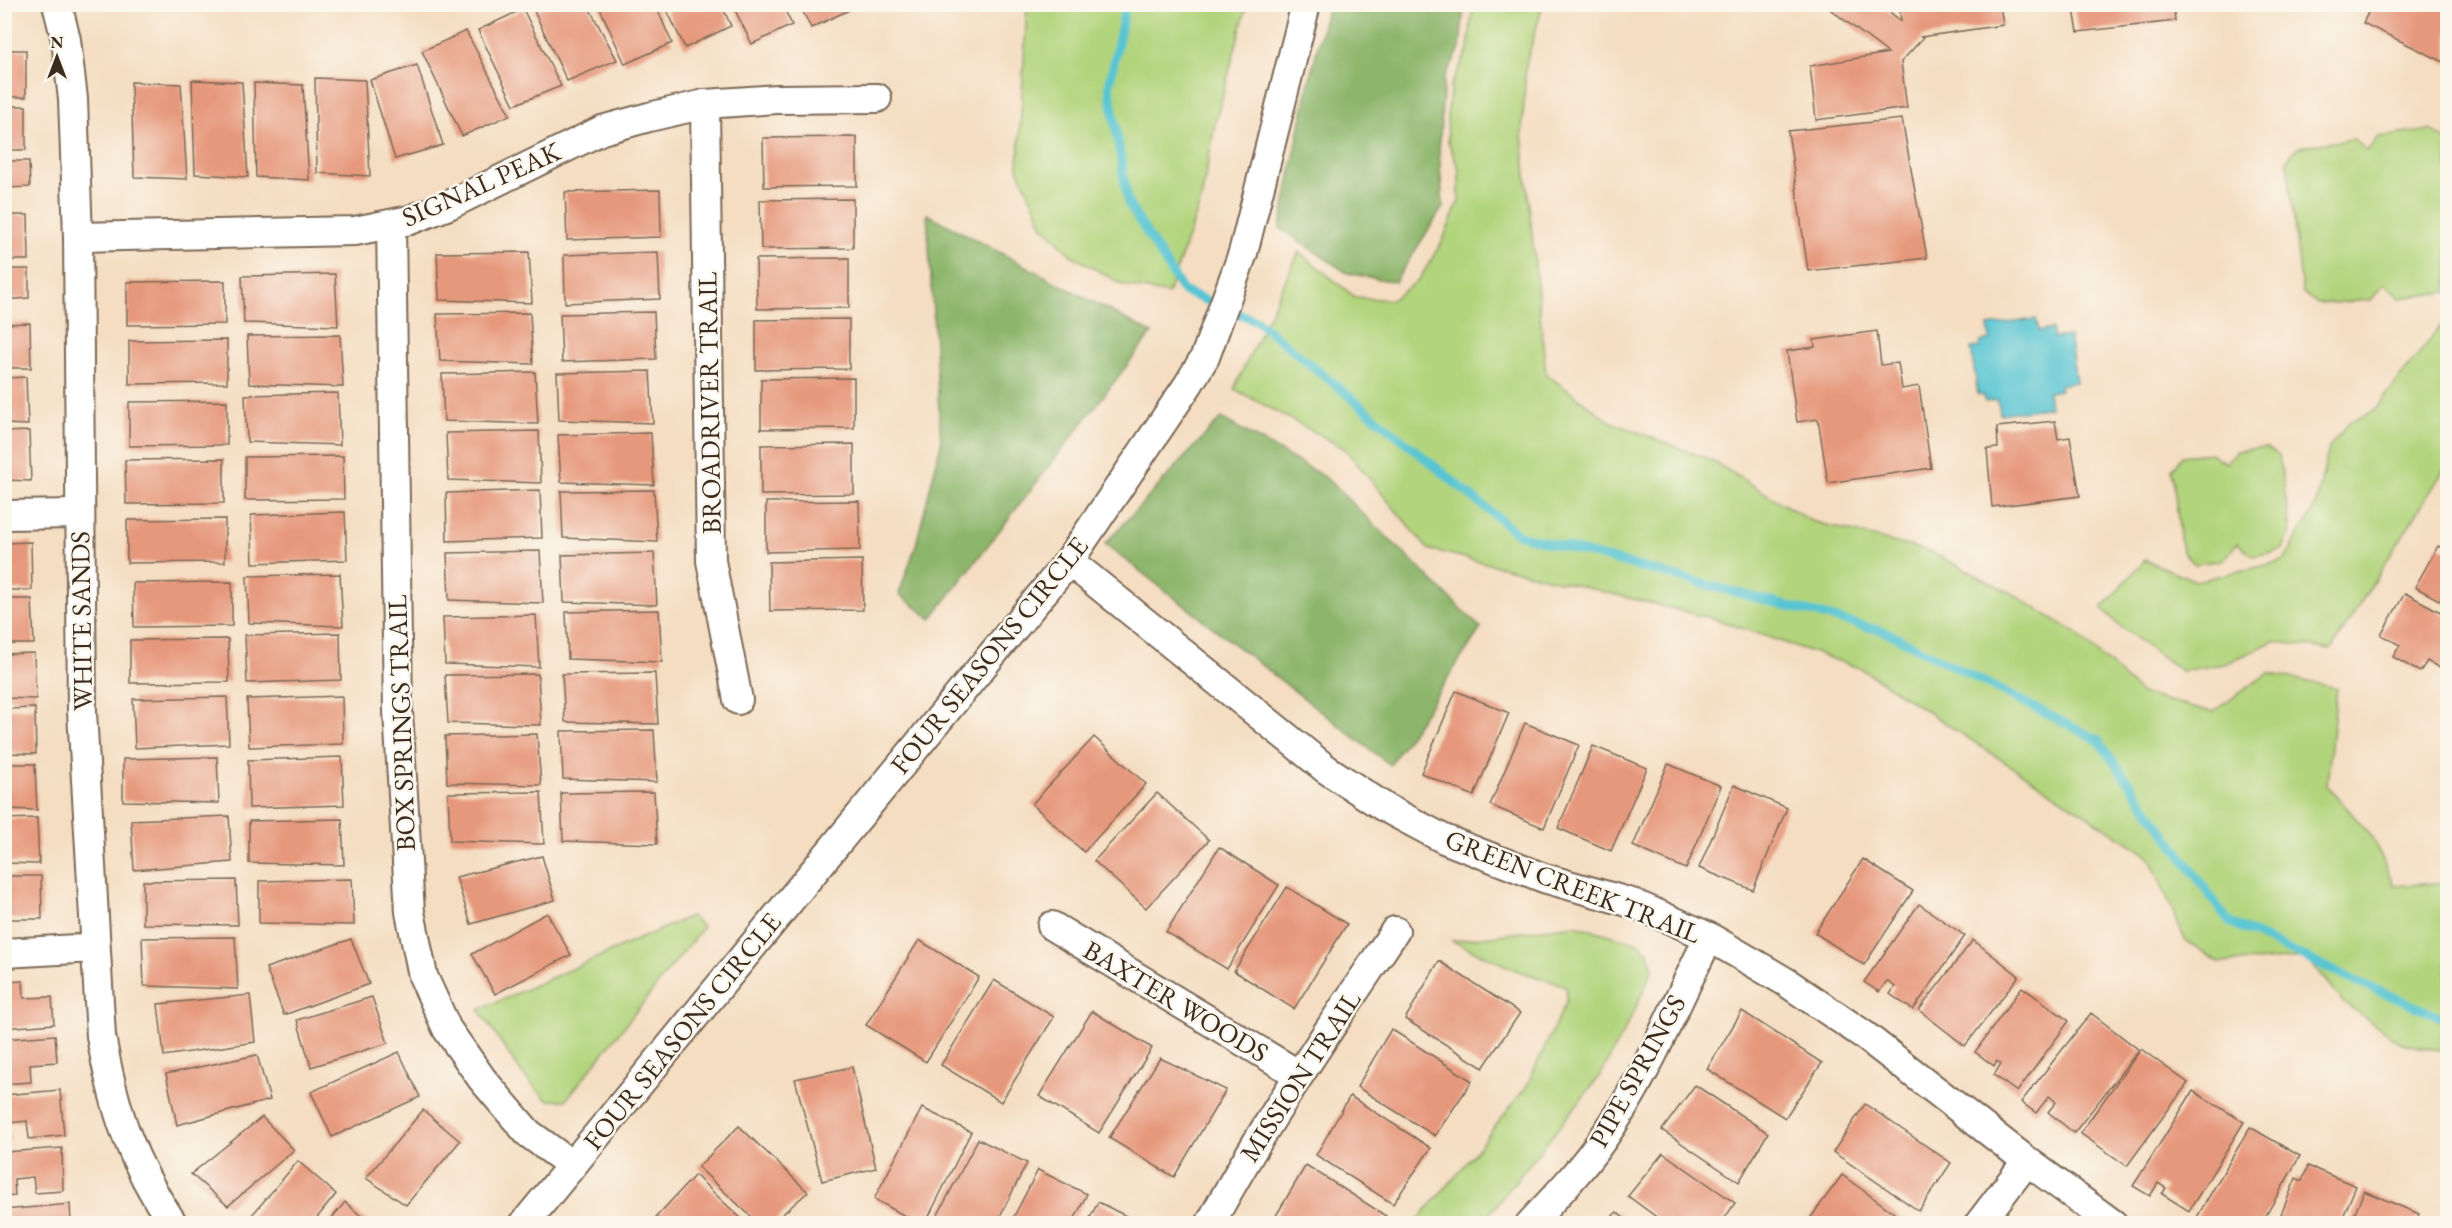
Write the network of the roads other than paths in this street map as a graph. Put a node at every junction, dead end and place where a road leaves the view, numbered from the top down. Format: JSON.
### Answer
{"nodes":[{"id":1,"x":57,"y":4,"type":"edge"},
{"id":2,"x":1306,"y":4,"type":"edge"},
{"id":3,"x":877,"y":98,"type":"dead end"},
{"id":4,"x":705,"y":104,"type":"junction"},
{"id":5,"x":391,"y":224,"type":"junction"},
{"id":6,"x":78,"y":237,"type":"junction"},
{"id":7,"x":80,"y":514,"type":"junction"},
{"id":8,"x":4,"y":515,"type":"edge"},
{"id":9,"x":1069,"y":561,"type":"junction"},
{"id":10,"x":738,"y":700,"type":"dead end"},
{"id":11,"x":1052,"y":926,"type":"dead end"},
{"id":12,"x":1395,"y":931,"type":"dead end"},
{"id":13,"x":1709,"y":938,"type":"junction"},
{"id":14,"x":95,"y":948,"type":"junction"},
{"id":15,"x":4,"y":953,"type":"edge"},
{"id":16,"x":1299,"y":1075,"type":"junction"},
{"id":17,"x":2027,"y":1161,"type":"junction"},
{"id":18,"x":572,"y":1165,"type":"junction"},
{"id":19,"x":172,"y":1224,"type":"edge"},
{"id":20,"x":524,"y":1224,"type":"edge"},
{"id":21,"x":1210,"y":1224,"type":"edge"},
{"id":22,"x":1530,"y":1224,"type":"edge"},
{"id":23,"x":1979,"y":1224,"type":"edge"},
{"id":24,"x":2114,"y":1224,"type":"edge"}],
"edges":[{"from":1,"to":6,"type":"street","name":"WHITE SANDS"},
{"from":2,"to":9,"type":"street","name":"FOUR SEASONS CIRCLE"},
{"from":3,"to":4,"type":"street","name":"SIGNAL PEAK"},
{"from":4,"to":5,"type":"street","name":"SIGNAL PEAK"},
{"from":4,"to":10,"type":"street","name":"BROADRIVER TRAIL"},
{"from":5,"to":6,"type":"street","name":"SIGNAL PEAK"},
{"from":5,"to":18,"type":"street","name":"BOX SPRINGS TRAIL"},
{"from":6,"to":7,"type":"street","name":"WHITE SANDS"},
{"from":7,"to":8,"type":"street"},
{"from":7,"to":14,"type":"street","name":"WHITE SANDS"},
{"from":9,"to":13,"type":"street","name":"GREEN CREEK TRAIL"},
{"from":9,"to":18,"type":"street","name":"FOUR SEASONS CIRCLE"},
{"from":11,"to":16,"type":"street","name":"BAXTER WOODS"},
{"from":12,"to":16,"type":"street","name":"MISSION TRAIL"},
{"from":13,"to":17,"type":"street","name":"GREEN CREEK TRAIL"},
{"from":13,"to":22,"type":"street","name":"PIPE SPRINGS"},
{"from":14,"to":15,"type":"street"},
{"from":14,"to":19,"type":"street","name":"WHITE SANDS"},
{"from":16,"to":21,"type":"street","name":"MISSION TRAIL"},
{"from":17,"to":23,"type":"street"},
{"from":17,"to":24,"type":"street","name":"GREEN CREEK TRAIL"},
{"from":18,"to":20,"type":"street","name":"FOUR SEASONS CIRCLE"}]}
